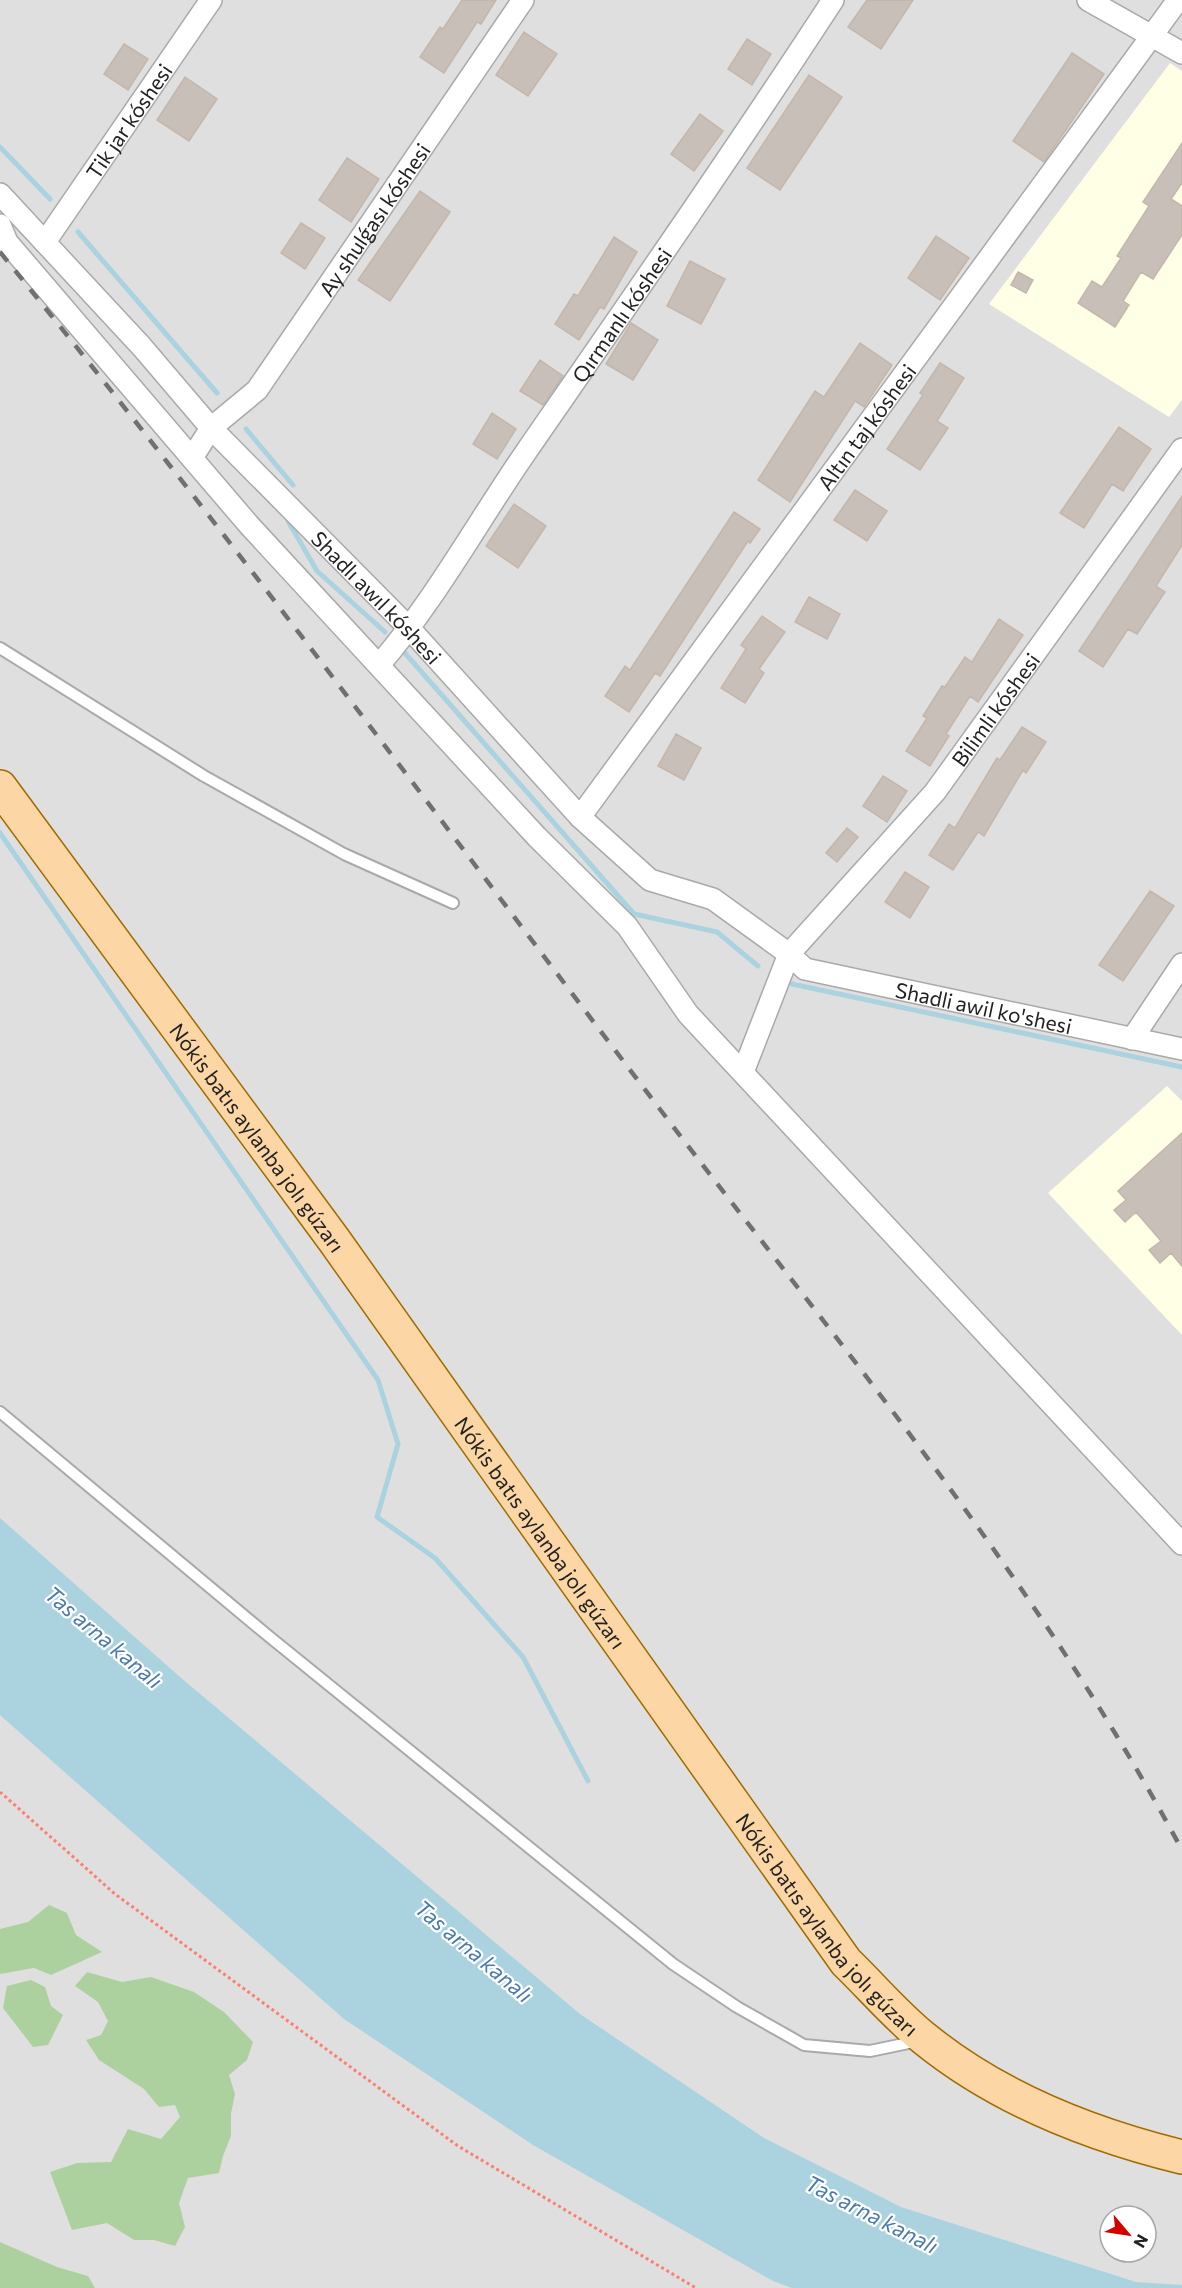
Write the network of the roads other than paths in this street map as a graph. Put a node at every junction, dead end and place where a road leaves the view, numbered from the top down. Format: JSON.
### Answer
{"nodes":[{"id":1,"x":211,"y":0,"type":"edge"},
{"id":2,"x":523,"y":0,"type":"edge"},
{"id":3,"x":833,"y":0,"type":"edge"},
{"id":4,"x":1088,"y":0,"type":"edge"},
{"id":5,"x":1178,"y":0,"type":"edge"},
{"id":6,"x":1153,"y":36,"type":"junction"},
{"id":7,"x":1182,"y":53,"type":"edge"},
{"id":8,"x":0,"y":194,"type":"edge"},
{"id":9,"x":0,"y":225,"type":"edge"},
{"id":10,"x":45,"y":242,"type":"junction"},
{"id":11,"x":211,"y":428,"type":"junction"},
{"id":12,"x":1182,"y":449,"type":"edge"},
{"id":13,"x":192,"y":458,"type":"junction"},
{"id":14,"x":410,"y":629,"type":"junction"},
{"id":15,"x":0,"y":648,"type":"edge"},
{"id":16,"x":379,"y":665,"type":"junction"},
{"id":17,"x":0,"y":787,"type":"edge"},
{"id":18,"x":580,"y":817,"type":"junction"},
{"id":19,"x":453,"y":903,"type":"dead end"},
{"id":20,"x":789,"y":954,"type":"junction"},
{"id":21,"x":1182,"y":964,"type":"edge"},
{"id":22,"x":1132,"y":1039,"type":"junction"},
{"id":23,"x":1182,"y":1049,"type":"edge"},
{"id":24,"x":743,"y":1072,"type":"junction"},
{"id":25,"x":0,"y":1412,"type":"edge"},
{"id":26,"x":1182,"y":1544,"type":"edge"},
{"id":27,"x":925,"y":2039,"type":"junction"},
{"id":28,"x":1182,"y":2157,"type":"edge"}],
"edges":[{"from":1,"to":10,"type":"street","name":"Tik jar kóshesi"},
{"from":2,"to":11,"type":"street","name":"Ay shulǵası kóshesi"},
{"from":3,"to":14,"type":"street","name":"Qırmanlı kóshesi"},
{"from":4,"to":6,"type":"street"},
{"from":5,"to":6,"type":"street","name":"Altın taj kóshesi"},
{"from":6,"to":7,"type":"street"},
{"from":6,"to":18,"type":"street","name":"Altın taj kóshesi"},
{"from":8,"to":10,"type":"street","name":"Shadlı awıl kóshesi"},
{"from":9,"to":13,"type":"street"},
{"from":10,"to":11,"type":"street","name":"Shadlı awıl kóshesi"},
{"from":11,"to":13,"type":"street","name":"Ay shulǵası kóshesi"},
{"from":11,"to":14,"type":"street","name":"Shadlı awıl kóshesi"},
{"from":12,"to":20,"type":"street","name":"Bilimli kóshesi"},
{"from":13,"to":16,"type":"street"},
{"from":14,"to":16,"type":"street","name":"Qırmanlı kóshesi"},
{"from":14,"to":18,"type":"street","name":"Shadlı awıl kóshesi"},
{"from":15,"to":19,"type":"lane"},
{"from":16,"to":24,"type":"street"},
{"from":17,"to":27,"type":"main road","name":"Nókis batıs aylanba jolı gúzarı"},
{"from":18,"to":20,"type":"street","name":"Shadlı awıl kóshesi"},
{"from":20,"to":22,"type":"street","name":"Shadli awil ko'shesi"},
{"from":20,"to":24,"type":"street"},
{"from":21,"to":22,"type":"street"},
{"from":22,"to":23,"type":"street","name":"Shadli awil ko'shesi"},
{"from":24,"to":26,"type":"street"},
{"from":25,"to":27,"type":"lane"},
{"from":27,"to":28,"type":"main road","name":"Nókis batıs aylanba jolı gúzarı"}]}
